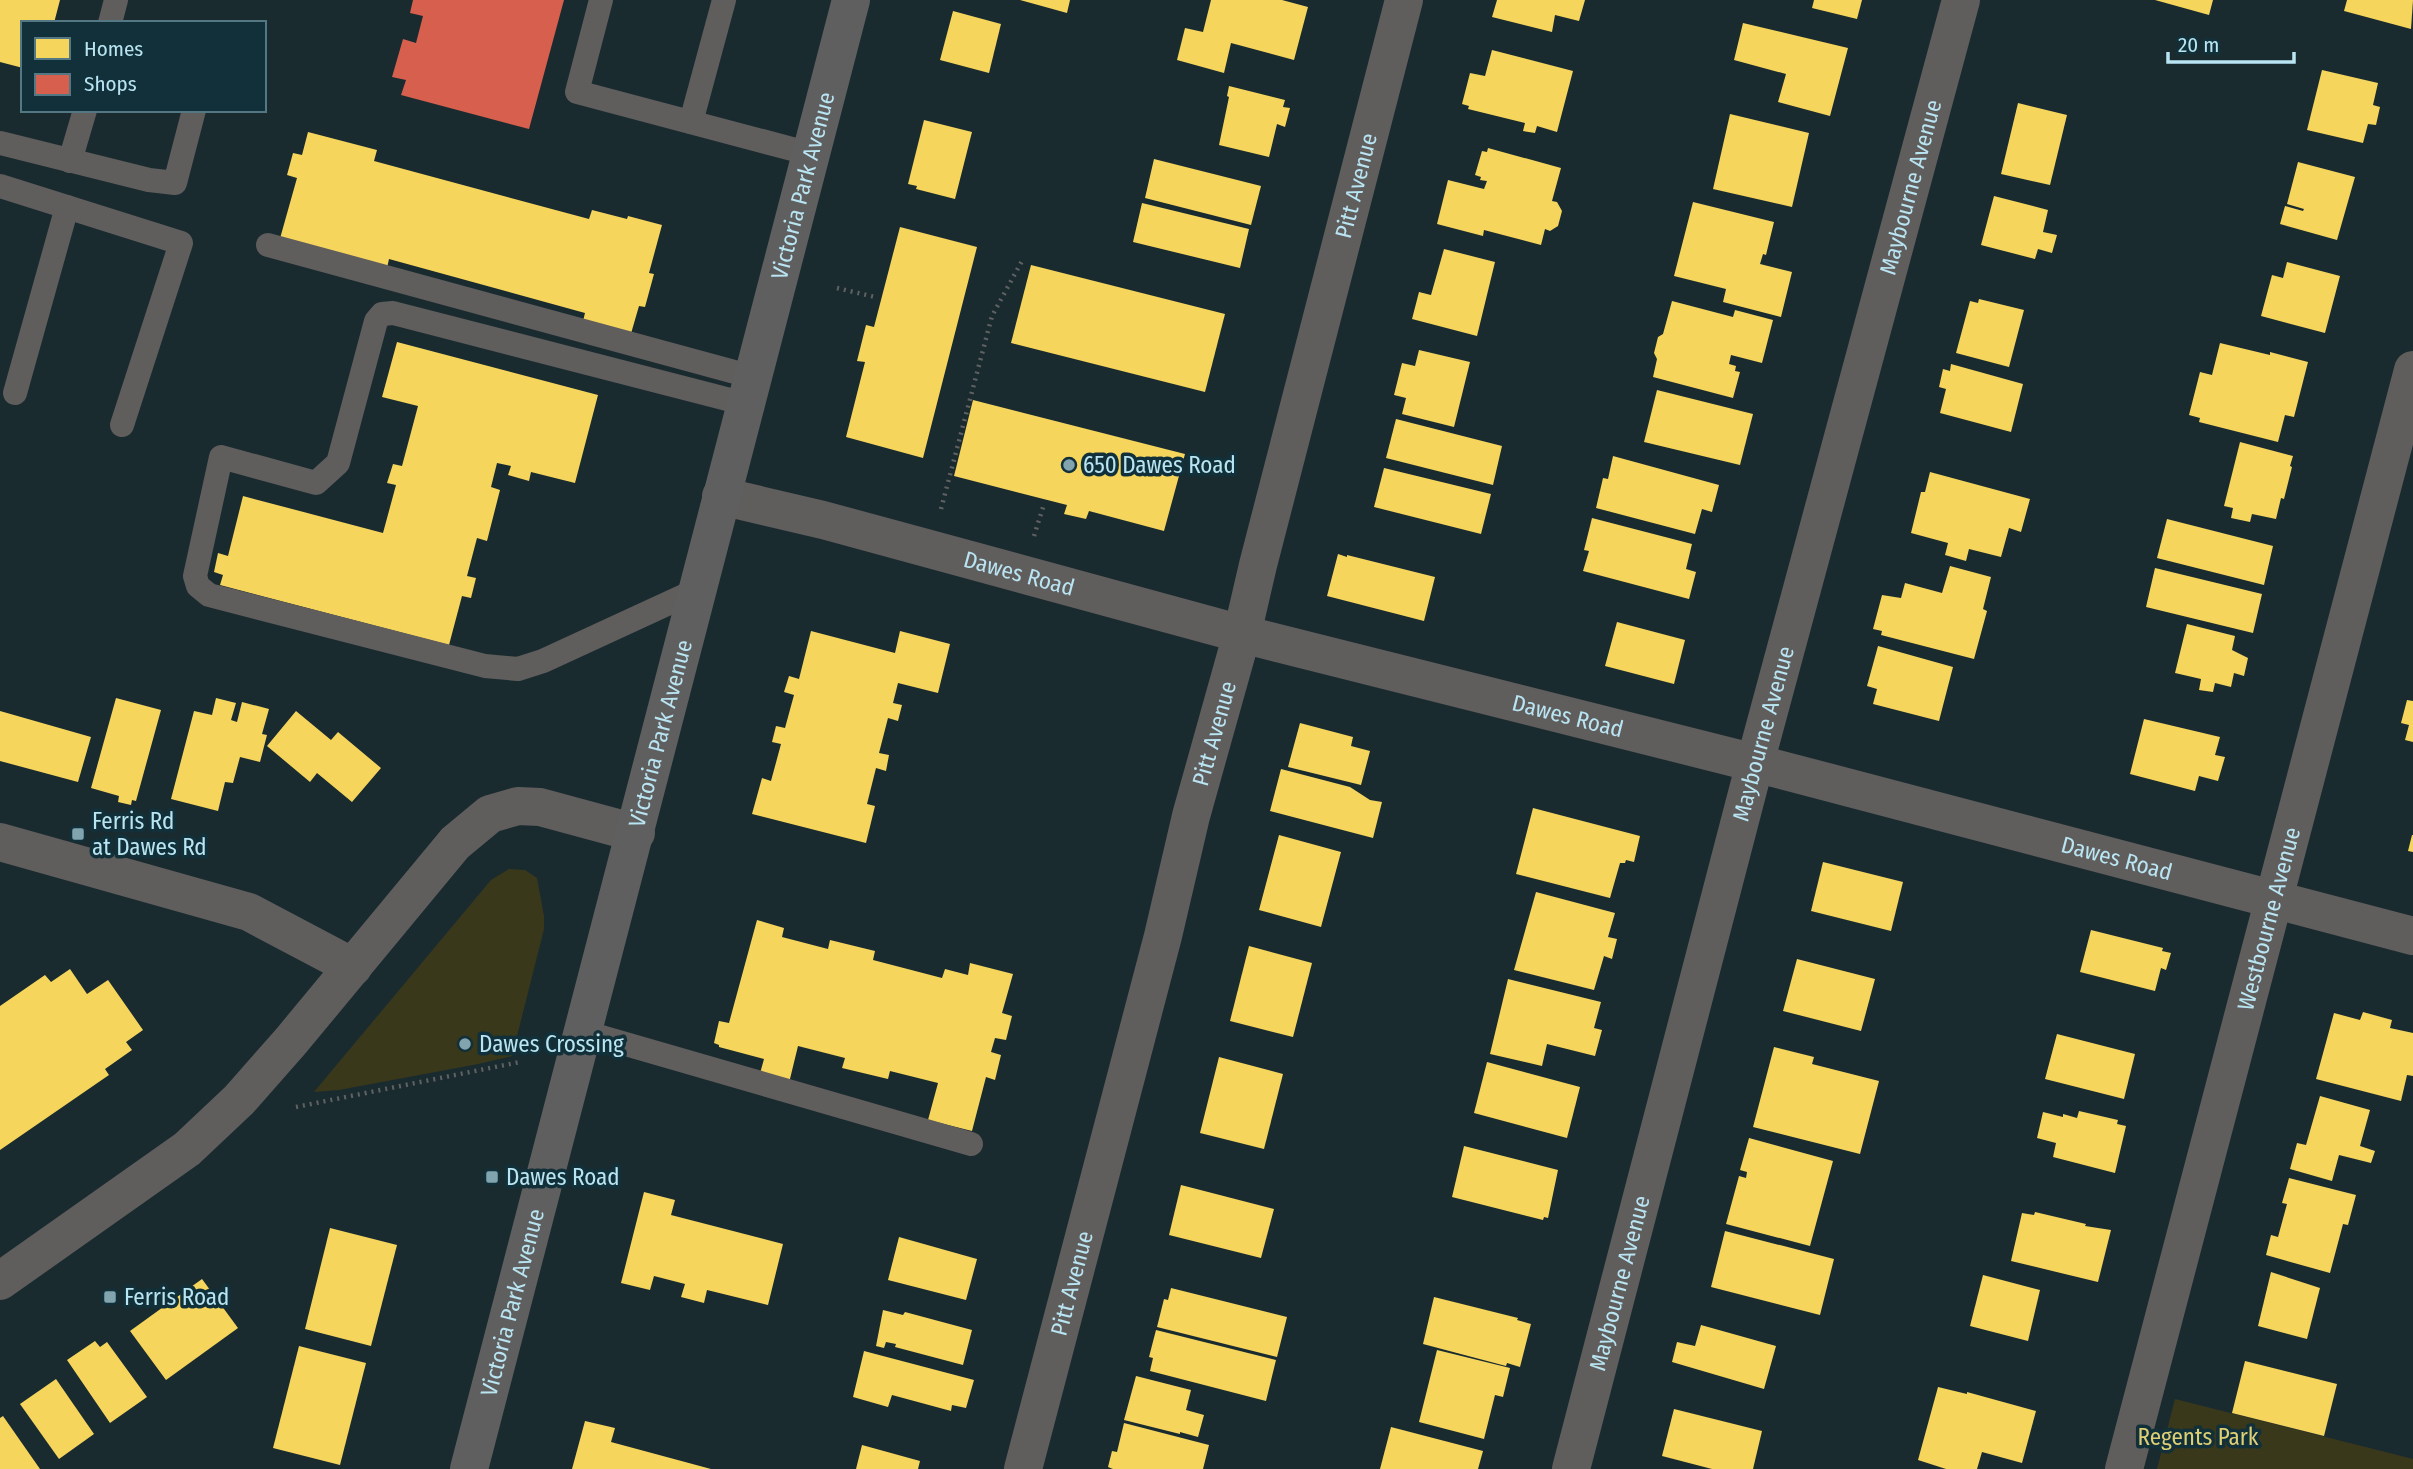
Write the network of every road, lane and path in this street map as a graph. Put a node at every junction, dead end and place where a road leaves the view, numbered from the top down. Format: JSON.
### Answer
{"nodes":[{"id":1,"x":116,"y":0,"type":"edge"},
{"id":2,"x":601,"y":0,"type":"edge"},
{"id":3,"x":724,"y":0,"type":"edge"},
{"id":4,"x":852,"y":0,"type":"edge"},
{"id":5,"x":1404,"y":0,"type":"edge"},
{"id":6,"x":1961,"y":0,"type":"edge"},
{"id":7,"x":111,"y":21,"type":"edge"},
{"id":8,"x":84,"y":112,"type":"edge"},
{"id":9,"x":193,"y":112,"type":"edge"},
{"id":10,"x":691,"y":122,"type":"junction"},
{"id":11,"x":0,"y":143,"type":"edge"},
{"id":12,"x":811,"y":154,"type":"junction"},
{"id":13,"x":70,"y":161,"type":"junction"},
{"id":14,"x":0,"y":187,"type":"edge"},
{"id":15,"x":67,"y":207,"type":"junction"},
{"id":16,"x":268,"y":245,"type":"dead end"},
{"id":17,"x":1023,"y":259,"type":"dead end"},
{"id":18,"x":837,"y":288,"type":"dead end"},
{"id":19,"x":875,"y":297,"type":"dead end"},
{"id":20,"x":2413,"y":370,"type":"edge"},
{"id":21,"x":749,"y":390,"type":"junction"},
{"id":22,"x":15,"y":393,"type":"dead end"},
{"id":23,"x":122,"y":425,"type":"dead end"},
{"id":24,"x":721,"y":496,"type":"junction"},
{"id":25,"x":931,"y":549,"type":"junction"},
{"id":26,"x":697,"y":590,"type":"junction"},
{"id":27,"x":1242,"y":634,"type":"junction"},
{"id":28,"x":1755,"y":763,"type":"junction"},
{"id":29,"x":636,"y":833,"type":"junction"},
{"id":30,"x":0,"y":842,"type":"edge"},
{"id":31,"x":2272,"y":900,"type":"junction"},
{"id":32,"x":2413,"y":936,"type":"edge"},
{"id":33,"x":353,"y":967,"type":"junction"},
{"id":34,"x":584,"y":1032,"type":"junction"},
{"id":35,"x":520,"y":1062,"type":"dead end"},
{"id":36,"x":296,"y":1107,"type":"dead end"},
{"id":37,"x":971,"y":1144,"type":"dead end"},
{"id":38,"x":0,"y":1281,"type":"edge"},
{"id":39,"x":469,"y":1469,"type":"edge"},
{"id":40,"x":1023,"y":1469,"type":"edge"},
{"id":41,"x":1571,"y":1469,"type":"edge"},
{"id":42,"x":2124,"y":1469,"type":"edge"}],
"edges":[{"from":1,"to":7,"type":"lane"},
{"from":2,"to":10,"type":"lane"},
{"from":3,"to":10,"type":"lane"},
{"from":4,"to":12,"type":"main road","name":"Victoria Park Avenue"},
{"from":5,"to":27,"type":"street","name":"Pitt Avenue"},
{"from":6,"to":28,"type":"street","name":"Maybourne Avenue"},
{"from":8,"to":13,"type":"lane"},
{"from":9,"to":13,"type":"lane"},
{"from":10,"to":12,"type":"lane"},
{"from":11,"to":13,"type":"lane"},
{"from":12,"to":21,"type":"main road","name":"Victoria Park Avenue"},
{"from":14,"to":15,"type":"lane"},
{"from":15,"to":22,"type":"lane"},
{"from":15,"to":23,"type":"lane"},
{"from":16,"to":21,"type":"lane"},
{"from":17,"to":25,"type":"path"},
{"from":18,"to":19,"type":"path"},
{"from":20,"to":31,"type":"street","name":"Westbourne Avenue"},
{"from":21,"to":24,"type":"main road","name":"Victoria Park Avenue"},
{"from":21,"to":26,"type":"lane"},
{"from":24,"to":25,"type":"street","name":"Dawes Road"},
{"from":24,"to":26,"type":"main road","name":"Victoria Park Avenue"},
{"from":25,"to":27,"type":"street","name":"Dawes Road"},
{"from":26,"to":29,"type":"main road","name":"Victoria Park Avenue"},
{"from":27,"to":28,"type":"street","name":"Dawes Road"},
{"from":27,"to":40,"type":"street","name":"Pitt Avenue"},
{"from":28,"to":31,"type":"street","name":"Dawes Road"},
{"from":28,"to":41,"type":"street","name":"Maybourne Avenue"},
{"from":29,"to":33,"type":"street"},
{"from":29,"to":34,"type":"main road","name":"Victoria Park Avenue"},
{"from":30,"to":33,"type":"street"},
{"from":31,"to":32,"type":"street","name":"Dawes Road"},
{"from":31,"to":42,"type":"street","name":"Westbourne Avenue"},
{"from":33,"to":38,"type":"street"},
{"from":34,"to":37,"type":"lane"},
{"from":34,"to":39,"type":"main road","name":"Victoria Park Avenue"},
{"from":35,"to":36,"type":"path"}]}
